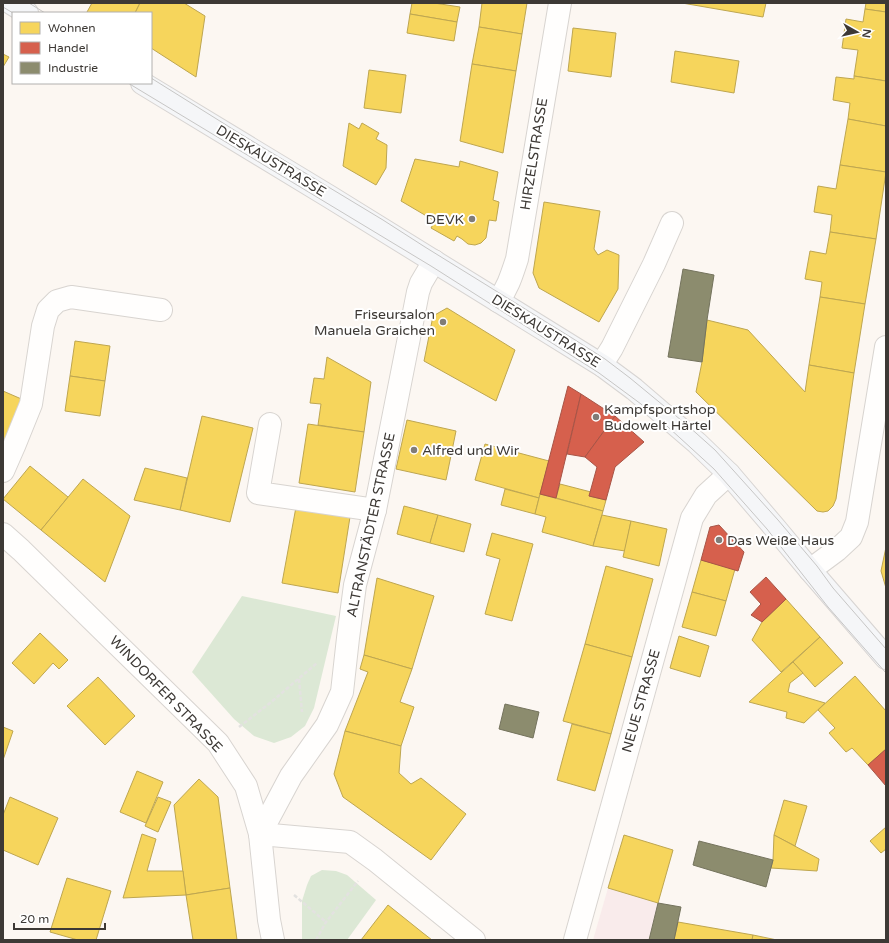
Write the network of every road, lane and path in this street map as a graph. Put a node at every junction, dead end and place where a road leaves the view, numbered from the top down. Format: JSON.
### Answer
{"nodes":[{"id":1,"x":11,"y":3,"type":"edge"},
{"id":2,"x":560,"y":3,"type":"edge"},
{"id":3,"x":26,"y":12,"type":"edge"},
{"id":4,"x":144,"y":84,"type":"edge"},
{"id":5,"x":672,"y":223,"type":"dead end"},
{"id":6,"x":434,"y":261,"type":"junction"},
{"id":7,"x":498,"y":301,"type":"junction"},
{"id":8,"x":161,"y":310,"type":"dead end"},
{"id":9,"x":886,"y":347,"type":"edge"},
{"id":10,"x":603,"y":366,"type":"junction"},
{"id":11,"x":270,"y":424,"type":"dead end"},
{"id":12,"x":3,"y":471,"type":"edge"},
{"id":13,"x":729,"y":474,"type":"junction"},
{"id":14,"x":375,"y":510,"type":"junction"},
{"id":15,"x":4,"y":536,"type":"edge"},
{"id":16,"x":810,"y":570,"type":"junction"},
{"id":17,"x":348,"y":638,"type":"junction"},
{"id":18,"x":886,"y":658,"type":"edge"},
{"id":19,"x":218,"y":743,"type":"junction"},
{"id":20,"x":260,"y":834,"type":"junction"},
{"id":21,"x":375,"y":860,"type":"junction"},
{"id":22,"x":273,"y":940,"type":"edge"},
{"id":23,"x":316,"y":940,"type":"edge"},
{"id":24,"x":474,"y":940,"type":"edge"},
{"id":25,"x":575,"y":940,"type":"edge"}],
"edges":[{"from":1,"to":3,"type":"main road"},
{"from":2,"to":7,"type":"street","name":"HIRZELSTRASSE"},
{"from":4,"to":6,"type":"main road","name":"DIESKAUSTRASSE"},
{"from":5,"to":10,"type":"street"},
{"from":6,"to":7,"type":"main road","name":"DIESKAUSTRASSE"},
{"from":6,"to":14,"type":"street","name":"ALTRANSTÄDTER STRASSE"},
{"from":7,"to":10,"type":"main road","name":"DIESKAUSTRASSE"},
{"from":8,"to":12,"type":"street"},
{"from":9,"to":16,"type":"street"},
{"from":10,"to":13,"type":"main road","name":"DIESKAUSTRASSE"},
{"from":11,"to":14,"type":"street"},
{"from":13,"to":16,"type":"main road","name":"DIESKAUSTRASSE"},
{"from":13,"to":25,"type":"street","name":"NEUE STRASSE"},
{"from":14,"to":17,"type":"street","name":"ALTRANSTÄDTER STRASSE"},
{"from":15,"to":19,"type":"street","name":"WINDORFER STRASSE"},
{"from":16,"to":18,"type":"main road","name":"DIESKAUSTRASSE"},
{"from":17,"to":19,"type":"path"},
{"from":17,"to":20,"type":"street","name":"ALTRANSTÄDTER STRASSE"},
{"from":19,"to":20,"type":"street","name":"WINDORFER STRASSE"},
{"from":20,"to":21,"type":"street"},
{"from":20,"to":22,"type":"street"},
{"from":21,"to":23,"type":"path"},
{"from":21,"to":24,"type":"street"}]}
